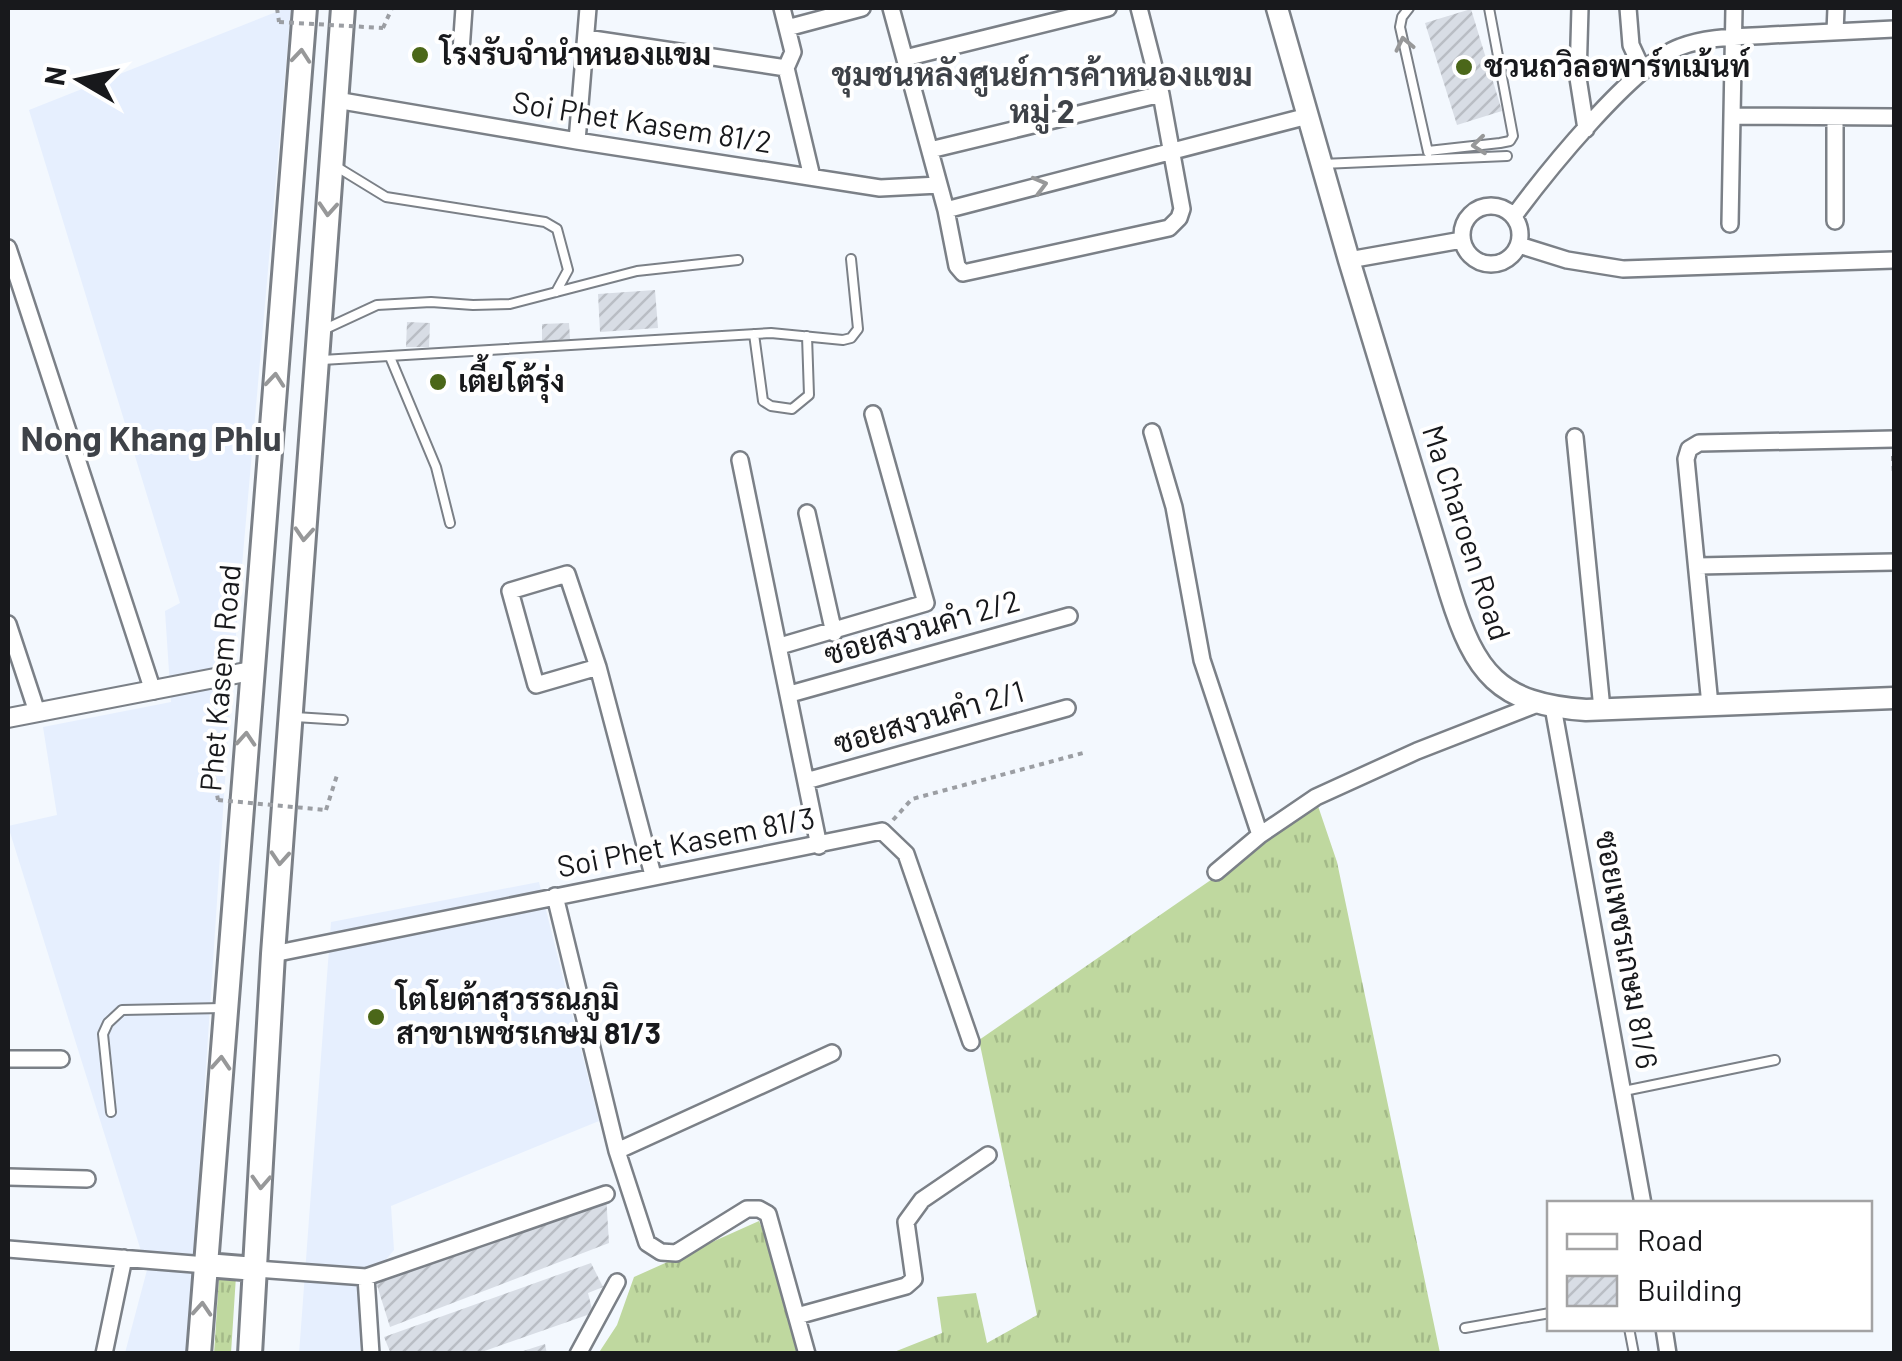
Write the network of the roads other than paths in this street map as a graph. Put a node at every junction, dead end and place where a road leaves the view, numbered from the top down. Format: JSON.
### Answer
{"nodes":[{"id":1,"x":305,"y":8,"type":"edge"},
{"id":2,"x":343,"y":8,"type":"edge"},
{"id":3,"x":464,"y":8,"type":"edge"},
{"id":4,"x":588,"y":8,"type":"edge"},
{"id":5,"x":782,"y":8,"type":"edge"},
{"id":6,"x":862,"y":8,"type":"edge"},
{"id":7,"x":892,"y":8,"type":"edge"},
{"id":8,"x":1108,"y":8,"type":"edge"},
{"id":9,"x":1139,"y":8,"type":"edge"},
{"id":10,"x":1278,"y":8,"type":"edge"},
{"id":11,"x":1410,"y":8,"type":"edge"},
{"id":12,"x":1489,"y":8,"type":"edge"},
{"id":13,"x":1580,"y":8,"type":"edge"},
{"id":14,"x":1628,"y":8,"type":"edge"},
{"id":15,"x":1734,"y":8,"type":"edge"},
{"id":16,"x":1836,"y":8,"type":"edge"},
{"id":17,"x":787,"y":28,"type":"junction"},
{"id":18,"x":1894,"y":29,"type":"edge"},
{"id":19,"x":1836,"y":32,"type":"junction"},
{"id":20,"x":1734,"y":37,"type":"junction"},
{"id":21,"x":586,"y":38,"type":"junction"},
{"id":22,"x":461,"y":51,"type":"dead end"},
{"id":23,"x":905,"y":58,"type":"junction"},
{"id":24,"x":786,"y":68,"type":"junction"},
{"id":25,"x":1643,"y":72,"type":"junction"},
{"id":26,"x":1161,"y":94,"type":"junction"},
{"id":27,"x":336,"y":100,"type":"junction"},
{"id":28,"x":1308,"y":116,"type":"junction"},
{"id":29,"x":1733,"y":116,"type":"junction"},
{"id":30,"x":1894,"y":116,"type":"edge"},
{"id":31,"x":1835,"y":117,"type":"junction"},
{"id":32,"x":1586,"y":129,"type":"junction"},
{"id":33,"x":576,"y":141,"type":"junction"},
{"id":34,"x":930,"y":150,"type":"junction"},
{"id":35,"x":1172,"y":150,"type":"junction"},
{"id":36,"x":1429,"y":156,"type":"junction"},
{"id":37,"x":1508,"y":156,"type":"dead end"},
{"id":38,"x":332,"y":163,"type":"junction"},
{"id":39,"x":1322,"y":164,"type":"junction"},
{"id":40,"x":812,"y":177,"type":"junction"},
{"id":41,"x":939,"y":185,"type":"junction"},
{"id":42,"x":946,"y":210,"type":"junction"},
{"id":43,"x":1514,"y":216,"type":"junction"},
{"id":44,"x":1836,"y":221,"type":"dead end"},
{"id":45,"x":1730,"y":224,"type":"dead end"},
{"id":46,"x":1462,"y":240,"type":"junction"},
{"id":47,"x":1519,"y":246,"type":"junction"},
{"id":48,"x":8,"y":248,"type":"edge"},
{"id":49,"x":851,"y":259,"type":"dead end"},
{"id":50,"x":738,"y":260,"type":"dead end"},
{"id":51,"x":1349,"y":260,"type":"junction"},
{"id":52,"x":1894,"y":260,"type":"edge"},
{"id":53,"x":556,"y":292,"type":"junction"},
{"id":54,"x":319,"y":332,"type":"junction"},
{"id":55,"x":754,"y":334,"type":"junction"},
{"id":56,"x":807,"y":336,"type":"junction"},
{"id":57,"x":390,"y":357,"type":"junction"},
{"id":58,"x":317,"y":360,"type":"junction"},
{"id":59,"x":873,"y":414,"type":"dead end"},
{"id":60,"x":1152,"y":432,"type":"dead end"},
{"id":61,"x":1575,"y":437,"type":"dead end"},
{"id":62,"x":1894,"y":439,"type":"edge"},
{"id":63,"x":740,"y":460,"type":"dead end"},
{"id":64,"x":807,"y":513,"type":"dead end"},
{"id":65,"x":450,"y":522,"type":"dead end"},
{"id":66,"x":1894,"y":562,"type":"edge"},
{"id":67,"x":1698,"y":566,"type":"junction"},
{"id":68,"x":1068,"y":616,"type":"dead end"},
{"id":69,"x":8,"y":624,"type":"edge"},
{"id":70,"x":834,"y":632,"type":"junction"},
{"id":71,"x":780,"y":646,"type":"junction"},
{"id":72,"x":598,"y":667,"type":"junction"},
{"id":73,"x":251,"y":671,"type":"junction"},
{"id":74,"x":152,"y":691,"type":"junction"},
{"id":75,"x":790,"y":694,"type":"junction"},
{"id":76,"x":1894,"y":698,"type":"edge"},
{"id":77,"x":1546,"y":705,"type":"junction"},
{"id":78,"x":1710,"y":705,"type":"junction"},
{"id":79,"x":1067,"y":708,"type":"dead end"},
{"id":80,"x":1602,"y":709,"type":"junction"},
{"id":81,"x":37,"y":712,"type":"junction"},
{"id":82,"x":290,"y":717,"type":"junction"},
{"id":83,"x":8,"y":718,"type":"edge"},
{"id":84,"x":343,"y":720,"type":"dead end"},
{"id":85,"x":806,"y":781,"type":"junction"},
{"id":86,"x":1260,"y":835,"type":"junction"},
{"id":87,"x":819,"y":846,"type":"junction"},
{"id":88,"x":1216,"y":872,"type":"dead end"},
{"id":89,"x":654,"y":876,"type":"junction"},
{"id":90,"x":555,"y":896,"type":"junction"},
{"id":91,"x":272,"y":954,"type":"junction"},
{"id":92,"x":225,"y":1008,"type":"junction"},
{"id":93,"x":971,"y":1042,"type":"dead end"},
{"id":94,"x":832,"y":1053,"type":"dead end"},
{"id":95,"x":8,"y":1058,"type":"edge"},
{"id":96,"x":62,"y":1059,"type":"dead end"},
{"id":97,"x":1775,"y":1060,"type":"dead end"},
{"id":98,"x":1624,"y":1091,"type":"junction"},
{"id":99,"x":111,"y":1112,"type":"dead end"},
{"id":100,"x":617,"y":1152,"type":"junction"},
{"id":101,"x":988,"y":1155,"type":"dead end"},
{"id":102,"x":8,"y":1177,"type":"edge"},
{"id":103,"x":87,"y":1178,"type":"dead end"},
{"id":104,"x":606,"y":1194,"type":"dead end"},
{"id":105,"x":1642,"y":1201,"type":"edge"},
{"id":106,"x":8,"y":1249,"type":"edge"},
{"id":107,"x":124,"y":1258,"type":"junction"},
{"id":108,"x":206,"y":1265,"type":"junction"},
{"id":109,"x":256,"y":1269,"type":"junction"},
{"id":110,"x":366,"y":1277,"type":"junction"},
{"id":111,"x":617,"y":1282,"type":"dead end"},
{"id":112,"x":1547,"y":1313,"type":"edge"},
{"id":113,"x":797,"y":1316,"type":"junction"},
{"id":114,"x":1465,"y":1328,"type":"dead end"},
{"id":115,"x":104,"y":1354,"type":"edge"},
{"id":116,"x":199,"y":1354,"type":"edge"},
{"id":117,"x":250,"y":1354,"type":"edge"},
{"id":118,"x":370,"y":1354,"type":"edge"},
{"id":119,"x":578,"y":1354,"type":"edge"},
{"id":120,"x":807,"y":1354,"type":"edge"}],
"edges":[{"from":73,"to":1,"type":"main road","name":"Phet Kasem Road","one_way":true},
{"from":2,"to":27,"type":"main road"},
{"from":3,"to":22,"type":"street"},
{"from":4,"to":21,"type":"street"},
{"from":5,"to":17,"type":"street"},
{"from":6,"to":17,"type":"street"},
{"from":7,"to":23,"type":"street"},
{"from":8,"to":23,"type":"street"},
{"from":9,"to":26,"type":"street"},
{"from":10,"to":28,"type":"main road","name":"Ma Charoen Road"},
{"from":36,"to":11,"type":"lane","one_way":true},
{"from":12,"to":36,"type":"lane","one_way":true},
{"from":13,"to":32,"type":"street"},
{"from":14,"to":25,"type":"street"},
{"from":15,"to":20,"type":"street"},
{"from":16,"to":19,"type":"street"},
{"from":17,"to":24,"type":"street"},
{"from":18,"to":19,"type":"street"},
{"from":19,"to":20,"type":"street"},
{"from":20,"to":25,"type":"street"},
{"from":20,"to":29,"type":"street"},
{"from":21,"to":24,"type":"street"},
{"from":21,"to":33,"type":"street"},
{"from":23,"to":34,"type":"street"},
{"from":24,"to":40,"type":"street"},
{"from":25,"to":32,"type":"street"},
{"from":26,"to":34,"type":"street"},
{"from":26,"to":35,"type":"street"},
{"from":27,"to":33,"type":"street","name":"Soi Phet Kasem 81/2"},
{"from":27,"to":38,"type":"main road"},
{"from":28,"to":35,"type":"street"},
{"from":28,"to":39,"type":"main road","name":"Ma Charoen Road"},
{"from":29,"to":31,"type":"street"},
{"from":29,"to":45,"type":"street"},
{"from":30,"to":31,"type":"street"},
{"from":31,"to":44,"type":"street"},
{"from":32,"to":43,"type":"street"},
{"from":33,"to":40,"type":"street","name":"Soi Phet Kasem 81/2"},
{"from":34,"to":41,"type":"street"},
{"from":42,"to":35,"type":"street","one_way":true},
{"from":35,"to":42,"type":"street"},
{"from":36,"to":37,"type":"lane"},
{"from":36,"to":39,"type":"lane"},
{"from":38,"to":53,"type":"lane"},
{"from":38,"to":54,"type":"main road","one_way":true},
{"from":39,"to":51,"type":"main road","name":"Ma Charoen Road"},
{"from":40,"to":41,"type":"street","name":"Soi Phet Kasem 81/2"},
{"from":41,"to":42,"type":"street"},
{"from":43,"to":46,"type":"street"},
{"from":43,"to":47,"type":"street"},
{"from":46,"to":47,"type":"street"},
{"from":46,"to":51,"type":"street"},
{"from":47,"to":52,"type":"street"},
{"from":48,"to":74,"type":"street"},
{"from":49,"to":56,"type":"lane"},
{"from":50,"to":53,"type":"lane"},
{"from":51,"to":77,"type":"main road","name":"Ma Charoen Road"},
{"from":53,"to":54,"type":"lane"},
{"from":54,"to":58,"type":"main road"},
{"from":55,"to":56,"type":"lane"},
{"from":55,"to":56,"type":"lane"},
{"from":55,"to":57,"type":"lane"},
{"from":57,"to":58,"type":"lane"},
{"from":57,"to":65,"type":"lane"},
{"from":58,"to":82,"type":"main road","one_way":true},
{"from":59,"to":70,"type":"street"},
{"from":60,"to":86,"type":"street"},
{"from":61,"to":80,"type":"street"},
{"from":62,"to":67,"type":"street"},
{"from":63,"to":71,"type":"street"},
{"from":64,"to":70,"type":"street"},
{"from":66,"to":67,"type":"street"},
{"from":67,"to":78,"type":"street"},
{"from":68,"to":75,"type":"street","name":"ซอยสงวนคำ 2/2"},
{"from":69,"to":81,"type":"street"},
{"from":70,"to":71,"type":"street"},
{"from":71,"to":75,"type":"street"},
{"from":72,"to":72,"type":"street"},
{"from":72,"to":89,"type":"street"},
{"from":73,"to":74,"type":"street"},
{"from":92,"to":73,"type":"main road","name":"Phet Kasem Road","one_way":true},
{"from":74,"to":81,"type":"street"},
{"from":75,"to":85,"type":"street"},
{"from":76,"to":78,"type":"main road","name":"Ma Charoen Road"},
{"from":77,"to":80,"type":"main road","name":"Ma Charoen Road"},
{"from":77,"to":86,"type":"street"},
{"from":77,"to":98,"type":"street","name":"ซอยเพชรเกษม 81/6"},
{"from":78,"to":80,"type":"main road","name":"Ma Charoen Road"},
{"from":79,"to":85,"type":"street","name":"ซอยสงวนคำ 2/1"},
{"from":81,"to":83,"type":"street"},
{"from":82,"to":84,"type":"lane"},
{"from":82,"to":91,"type":"main road","one_way":true},
{"from":85,"to":87,"type":"street"},
{"from":86,"to":88,"type":"street"},
{"from":87,"to":89,"type":"street","name":"Soi Phet Kasem 81/3"},
{"from":87,"to":93,"type":"street","name":"Soi Phet Kasem 81/3"},
{"from":89,"to":90,"type":"street","name":"Soi Phet Kasem 81/3"},
{"from":90,"to":91,"type":"street","name":"Soi Phet Kasem 81/3"},
{"from":90,"to":100,"type":"street"},
{"from":91,"to":109,"type":"main road","one_way":true},
{"from":92,"to":99,"type":"lane"},
{"from":108,"to":92,"type":"main road","name":"Phet Kasem Road","one_way":true},
{"from":94,"to":100,"type":"street"},
{"from":95,"to":96,"type":"street"},
{"from":97,"to":98,"type":"lane"},
{"from":98,"to":105,"type":"street","name":"ซอยเพชรเกษม 81/6"},
{"from":100,"to":113,"type":"street"},
{"from":101,"to":113,"type":"street"},
{"from":102,"to":103,"type":"street"},
{"from":104,"to":110,"type":"street"},
{"from":106,"to":107,"type":"street"},
{"from":107,"to":108,"type":"street"},
{"from":107,"to":115,"type":"street"},
{"from":108,"to":109,"type":"main road"},
{"from":116,"to":108,"type":"main road","name":"Phet Kasem Road","one_way":true},
{"from":109,"to":110,"type":"street"},
{"from":109,"to":117,"type":"main road"},
{"from":110,"to":118,"type":"street"},
{"from":111,"to":119,"type":"street"},
{"from":112,"to":114,"type":"lane"},
{"from":113,"to":120,"type":"street"}]}
